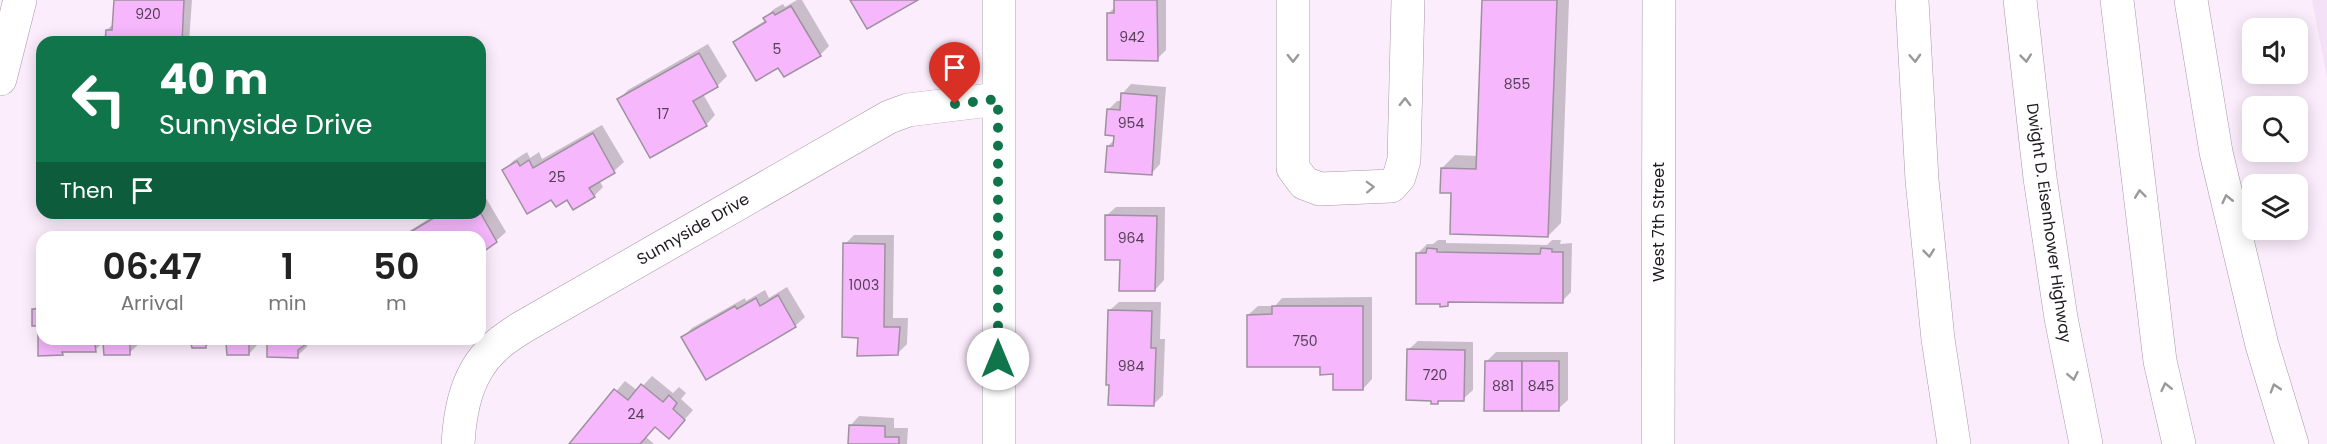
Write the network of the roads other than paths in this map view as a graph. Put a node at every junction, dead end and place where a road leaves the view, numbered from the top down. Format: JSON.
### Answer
{"nodes":[{"id":1,"x":20,"y":0,"type":"edge"},
{"id":2,"x":999,"y":0,"type":"edge"},
{"id":3,"x":1293,"y":0,"type":"edge"},
{"id":4,"x":1408,"y":0,"type":"edge"},
{"id":5,"x":1659,"y":0,"type":"edge"},
{"id":6,"x":1912,"y":0,"type":"edge"},
{"id":7,"x":2020,"y":0,"type":"edge"},
{"id":8,"x":2117,"y":0,"type":"edge"},
{"id":9,"x":2191,"y":0,"type":"edge"},
{"id":10,"x":0,"y":79,"type":"edge"},
{"id":11,"x":998,"y":99,"type":"junction"},
{"id":12,"x":458,"y":444,"type":"edge"},
{"id":13,"x":999,"y":444,"type":"edge"},
{"id":14,"x":1658,"y":444,"type":"edge"},
{"id":15,"x":1954,"y":444,"type":"edge"},
{"id":16,"x":2086,"y":444,"type":"edge"},
{"id":17,"x":2179,"y":444,"type":"edge"},
{"id":18,"x":2292,"y":444,"type":"edge"}],
"edges":[{"from":1,"to":10,"type":"main road"},
{"from":2,"to":11,"type":"main road"},
{"from":3,"to":4,"type":"main road","one_way":true},
{"from":5,"to":14,"type":"main road","name":"West 7th Street"},
{"from":6,"to":15,"type":"main road","one_way":true},
{"from":7,"to":16,"type":"main road","name":"Dwight D. Eisenhower Highway","one_way":true},
{"from":17,"to":8,"type":"main road","one_way":true},
{"from":18,"to":9,"type":"main road","one_way":true},
{"from":11,"to":12,"type":"main road","name":"Sunnyside Drive"},
{"from":11,"to":13,"type":"main road"}]}
